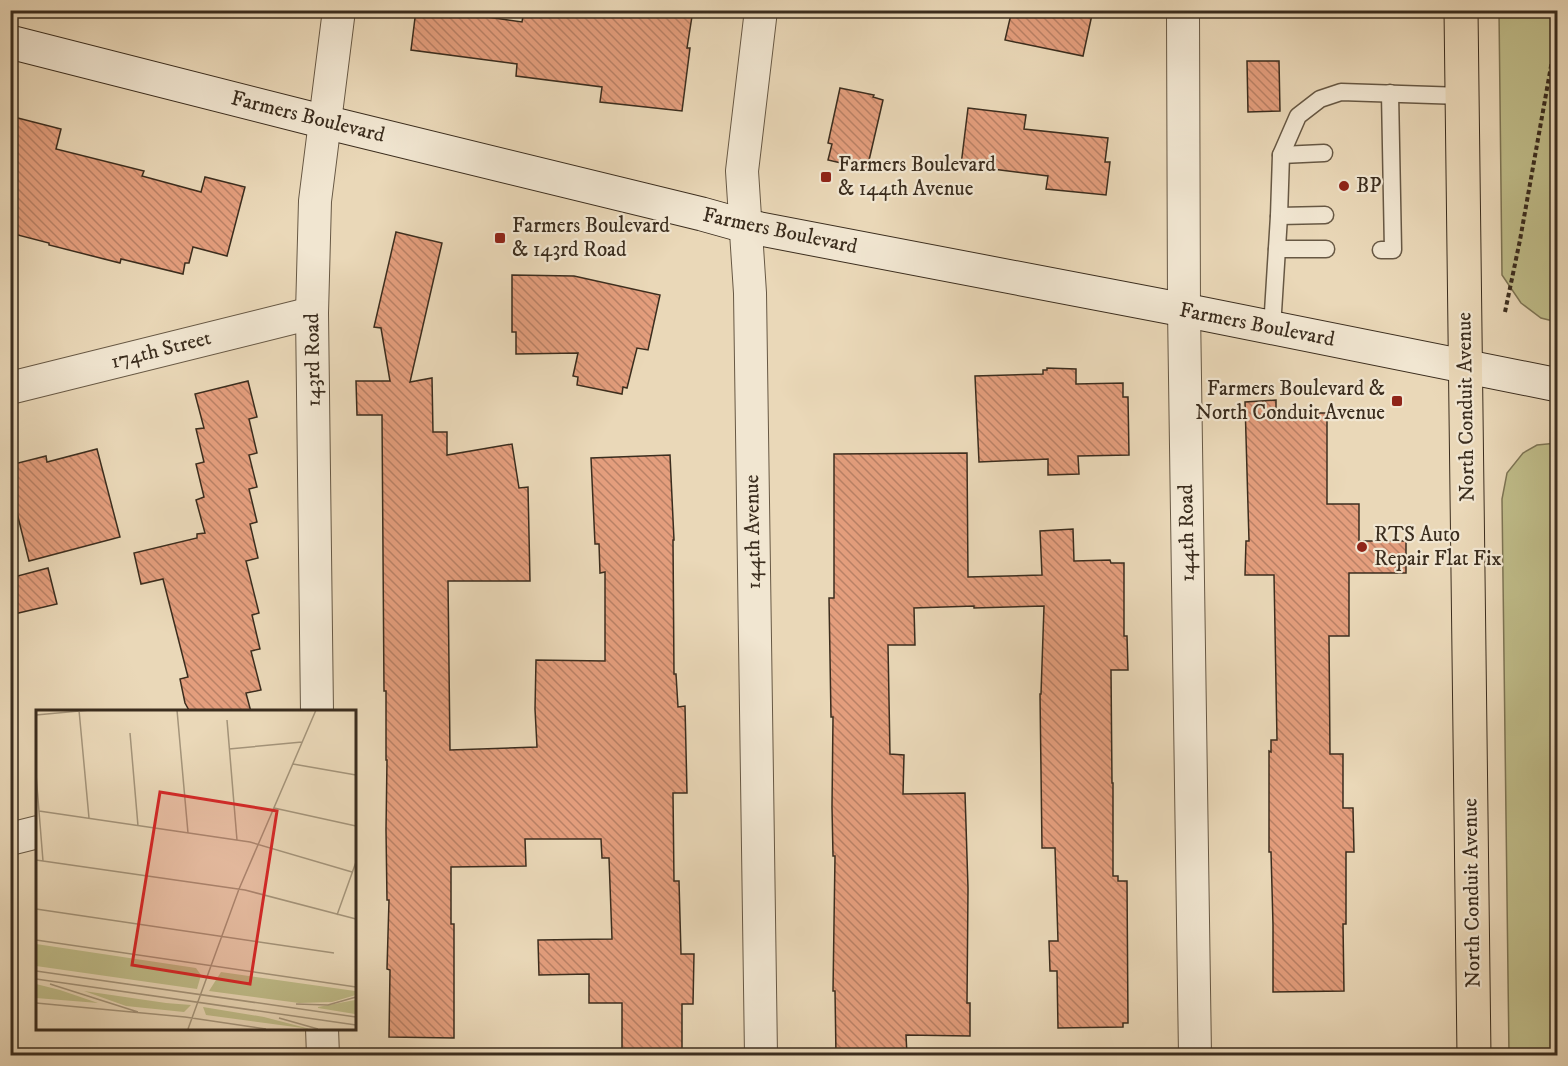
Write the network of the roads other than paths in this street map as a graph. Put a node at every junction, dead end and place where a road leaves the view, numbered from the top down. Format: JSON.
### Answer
{"nodes":[{"id":1,"x":339,"y":10,"type":"edge"},
{"id":2,"x":761,"y":10,"type":"edge"},
{"id":3,"x":1183,"y":10,"type":"edge"},
{"id":4,"x":1461,"y":10,"type":"edge"},
{"id":5,"x":10,"y":42,"type":"edge"},
{"id":6,"x":1390,"y":93,"type":"junction"},
{"id":7,"x":1462,"y":96,"type":"junction"},
{"id":8,"x":325,"y":122,"type":"junction"},
{"id":9,"x":1324,"y":153,"type":"dead end"},
{"id":10,"x":1281,"y":154,"type":"junction"},
{"id":11,"x":1325,"y":215,"type":"dead end"},
{"id":12,"x":1279,"y":216,"type":"junction"},
{"id":13,"x":745,"y":226,"type":"junction"},
{"id":14,"x":1277,"y":249,"type":"junction"},
{"id":15,"x":1326,"y":249,"type":"dead end"},
{"id":16,"x":1381,"y":250,"type":"dead end"},
{"id":17,"x":1184,"y":310,"type":"junction"},
{"id":18,"x":312,"y":313,"type":"junction"},
{"id":19,"x":1272,"y":328,"type":"junction"},
{"id":20,"x":1465,"y":366,"type":"junction"},
{"id":21,"x":1557,"y":385,"type":"edge"},
{"id":22,"x":10,"y":387,"type":"edge"},
{"id":23,"x":317,"y":710,"type":"edge"},
{"id":24,"x":36,"y":832,"type":"edge"},
{"id":25,"x":10,"y":839,"type":"edge"},
{"id":26,"x":322,"y":1030,"type":"edge"},
{"id":27,"x":322,"y":1056,"type":"edge"},
{"id":28,"x":761,"y":1056,"type":"edge"},
{"id":29,"x":1195,"y":1056,"type":"edge"},
{"id":30,"x":1474,"y":1056,"type":"edge"}],
"edges":[{"from":1,"to":8,"type":"street","name":"143rd Road"},
{"from":2,"to":13,"type":"street","name":"144th Avenue"},
{"from":3,"to":17,"type":"street","name":"144th Road"},
{"from":4,"to":7,"type":"main road","name":"North Conduit Avenue"},
{"from":5,"to":8,"type":"main road","name":"Farmers Boulevard"},
{"from":6,"to":7,"type":"lane"},
{"from":6,"to":10,"type":"lane"},
{"from":6,"to":16,"type":"lane"},
{"from":7,"to":20,"type":"main road","name":"North Conduit Avenue"},
{"from":8,"to":13,"type":"main road","name":"Farmers Boulevard"},
{"from":8,"to":18,"type":"street","name":"143rd Road"},
{"from":9,"to":10,"type":"lane"},
{"from":10,"to":12,"type":"lane"},
{"from":11,"to":12,"type":"lane"},
{"from":12,"to":14,"type":"lane"},
{"from":13,"to":17,"type":"main road","name":"Farmers Boulevard"},
{"from":13,"to":28,"type":"street","name":"144th Avenue"},
{"from":14,"to":15,"type":"lane"},
{"from":14,"to":19,"type":"lane"},
{"from":17,"to":19,"type":"main road","name":"Farmers Boulevard"},
{"from":17,"to":29,"type":"street","name":"144th Road"},
{"from":18,"to":22,"type":"street","name":"174th Street"},
{"from":18,"to":23,"type":"street","name":"143rd Road"},
{"from":19,"to":20,"type":"main road","name":"Farmers Boulevard"},
{"from":20,"to":21,"type":"main road","name":"Farmers Boulevard"},
{"from":20,"to":30,"type":"main road","name":"North Conduit Avenue"},
{"from":24,"to":25,"type":"street"},
{"from":26,"to":27,"type":"street"}]}
